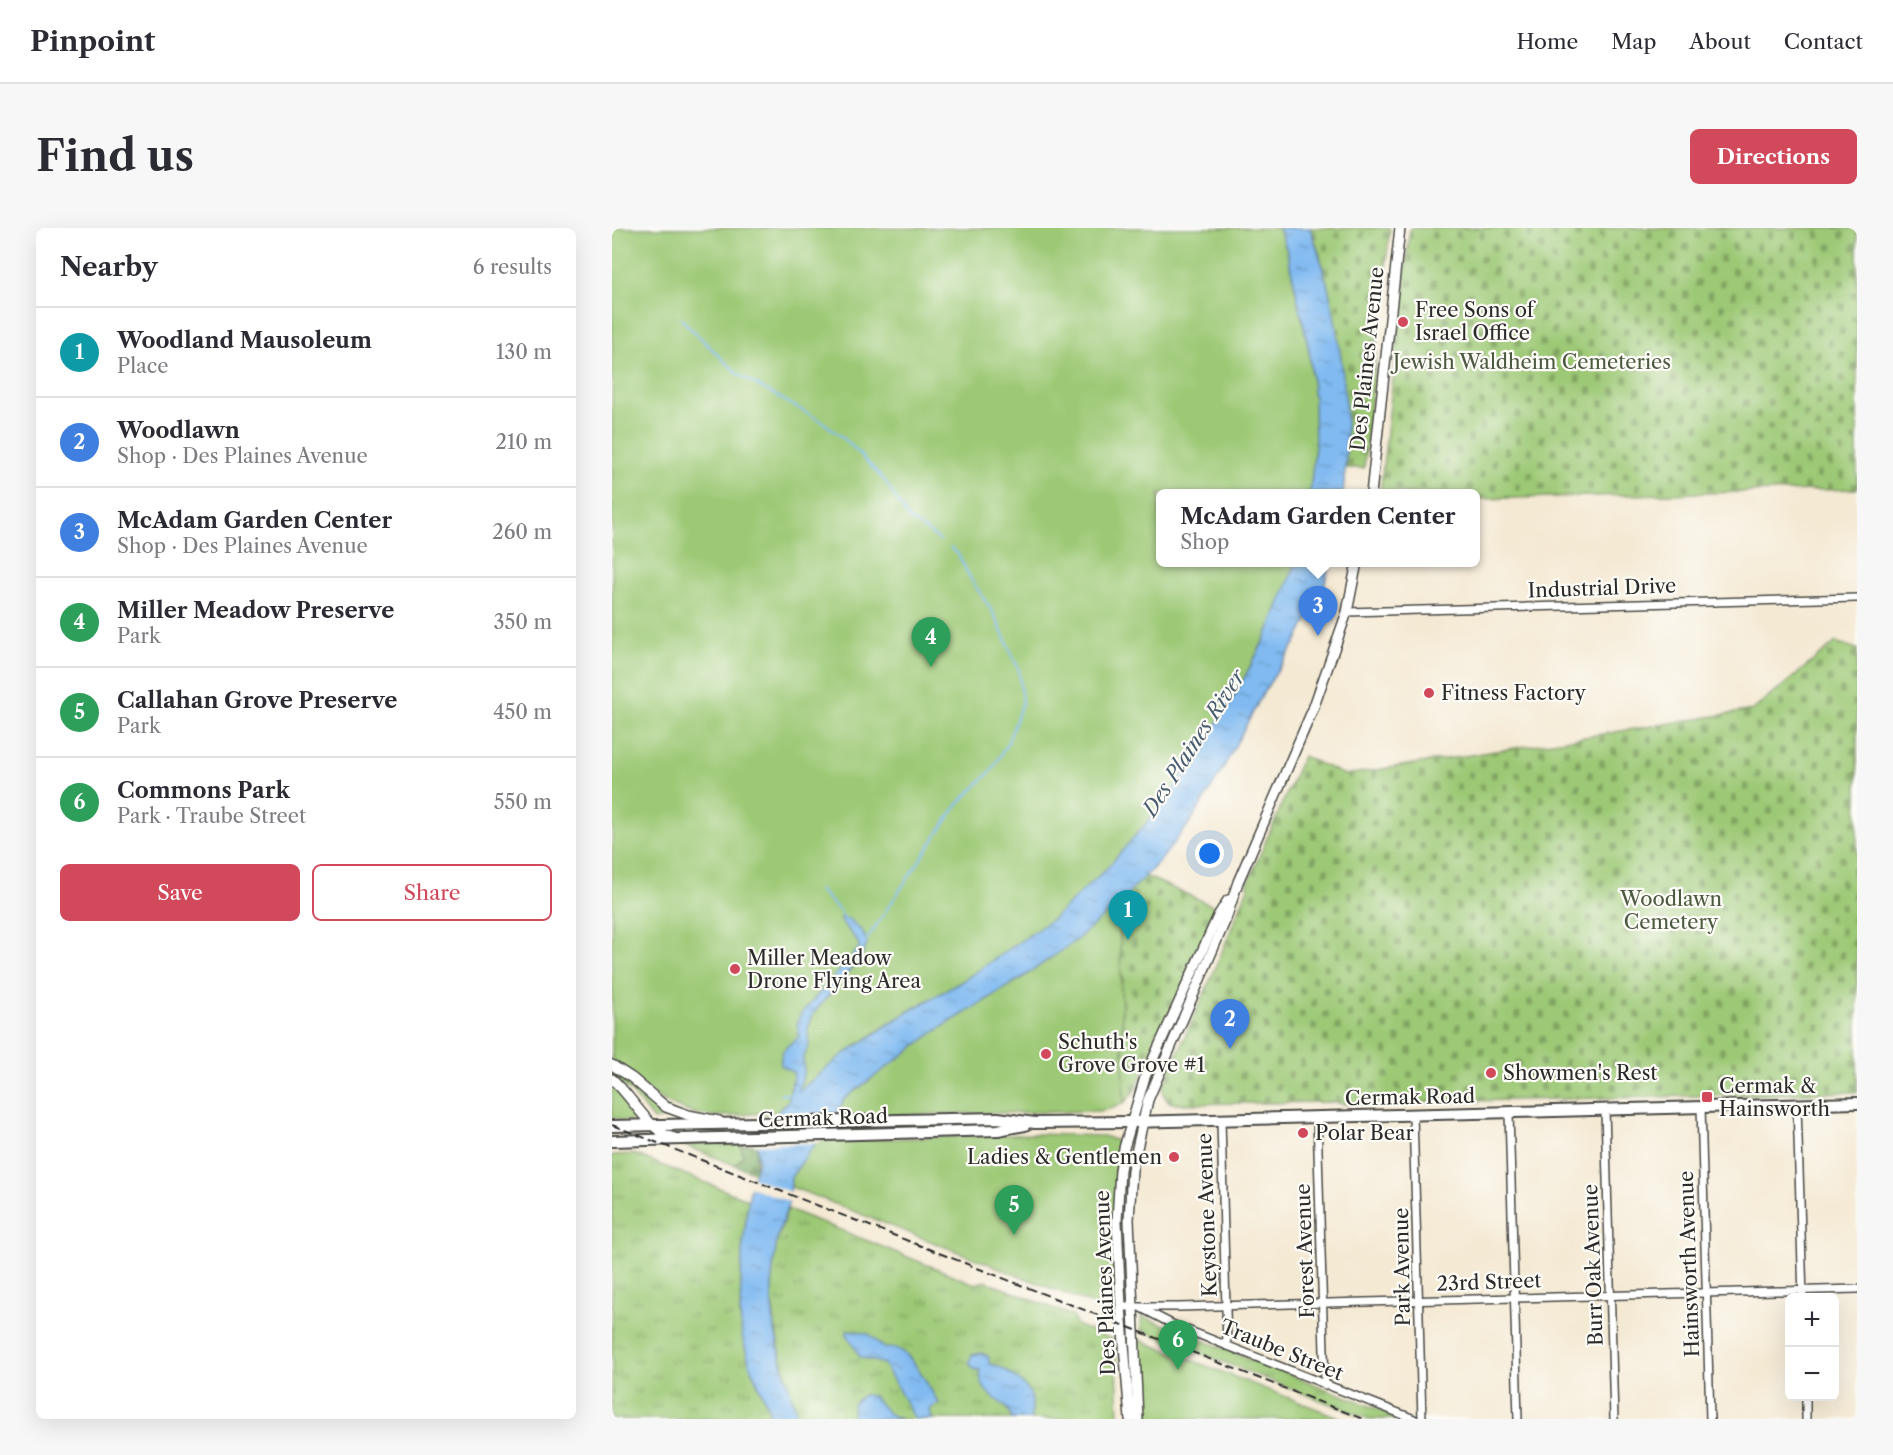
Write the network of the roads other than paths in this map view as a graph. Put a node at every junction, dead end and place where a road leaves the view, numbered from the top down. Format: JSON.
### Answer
{"nodes":[{"id":1,"x":1400,"y":228,"type":"edge"},
{"id":2,"x":1372,"y":489,"type":"edge"},
{"id":3,"x":1356,"y":567,"type":"edge"},
{"id":4,"x":1857,"y":598,"type":"edge"},
{"id":5,"x":1347,"y":612,"type":"junction"},
{"id":6,"x":1238,"y":882,"type":"junction"},
{"id":7,"x":612,"y":1065,"type":"edge"},
{"id":8,"x":612,"y":1079,"type":"edge"},
{"id":9,"x":1857,"y":1103,"type":"edge"},
{"id":10,"x":1797,"y":1105,"type":"junction"},
{"id":11,"x":1701,"y":1107,"type":"junction"},
{"id":12,"x":1605,"y":1110,"type":"junction"},
{"id":13,"x":1509,"y":1113,"type":"junction"},
{"id":14,"x":1413,"y":1115,"type":"junction"},
{"id":15,"x":1317,"y":1117,"type":"junction"},
{"id":16,"x":1221,"y":1120,"type":"junction"},
{"id":17,"x":1131,"y":1122,"type":"junction"},
{"id":18,"x":1143,"y":1122,"type":"junction"},
{"id":19,"x":1035,"y":1123,"type":"junction"},
{"id":20,"x":736,"y":1124,"type":"junction"},
{"id":21,"x":612,"y":1126,"type":"edge"},
{"id":22,"x":653,"y":1126,"type":"junction"},
{"id":23,"x":680,"y":1140,"type":"junction"},
{"id":24,"x":612,"y":1141,"type":"edge"},
{"id":25,"x":1857,"y":1289,"type":"edge"},
{"id":26,"x":1803,"y":1293,"type":"edge"},
{"id":27,"x":1814,"y":1293,"type":"edge"},
{"id":28,"x":1706,"y":1294,"type":"junction"},
{"id":29,"x":1785,"y":1294,"type":"edge"},
{"id":30,"x":1611,"y":1296,"type":"junction"},
{"id":31,"x":1515,"y":1298,"type":"junction"},
{"id":32,"x":1419,"y":1301,"type":"junction"},
{"id":33,"x":1323,"y":1303,"type":"junction"},
{"id":34,"x":1226,"y":1306,"type":"junction"},
{"id":35,"x":1121,"y":1307,"type":"junction"},
{"id":36,"x":1136,"y":1307,"type":"junction"},
{"id":37,"x":1227,"y":1346,"type":"junction"},
{"id":38,"x":1325,"y":1384,"type":"junction"},
{"id":39,"x":1806,"y":1401,"type":"edge"},
{"id":40,"x":1130,"y":1419,"type":"edge"},
{"id":41,"x":1138,"y":1419,"type":"edge"},
{"id":42,"x":1414,"y":1419,"type":"edge"},
{"id":43,"x":1422,"y":1419,"type":"edge"},
{"id":44,"x":1518,"y":1419,"type":"edge"},
{"id":45,"x":1614,"y":1419,"type":"edge"},
{"id":46,"x":1710,"y":1419,"type":"edge"},
{"id":47,"x":1806,"y":1419,"type":"edge"}],
"edges":[{"from":1,"to":2,"type":"main road","name":"Des Plaines Avenue"},
{"from":3,"to":5,"type":"main road","name":"Des Plaines Avenue"},
{"from":4,"to":5,"type":"street","name":"Industrial Drive"},
{"from":5,"to":6,"type":"main road","name":"Des Plaines Avenue"},
{"from":6,"to":17,"type":"main road","name":"Des Plaines Avenue"},
{"from":6,"to":18,"type":"main road","name":"Des Plaines Avenue"},
{"from":7,"to":20,"type":"main road"},
{"from":8,"to":22,"type":"main road"},
{"from":9,"to":10,"type":"main road","name":"Cermak Road"},
{"from":10,"to":11,"type":"main road","name":"Cermak Road"},
{"from":10,"to":26,"type":"street"},
{"from":11,"to":12,"type":"main road","name":"Cermak Road"},
{"from":11,"to":28,"type":"street","name":"Hainsworth Avenue"},
{"from":12,"to":13,"type":"main road","name":"Cermak Road"},
{"from":12,"to":30,"type":"street","name":"Burr Oak Avenue"},
{"from":13,"to":14,"type":"main road","name":"Cermak Road"},
{"from":13,"to":31,"type":"street"},
{"from":14,"to":15,"type":"main road","name":"Cermak Road"},
{"from":14,"to":32,"type":"street","name":"Park Avenue"},
{"from":15,"to":16,"type":"main road","name":"Cermak Road"},
{"from":15,"to":33,"type":"street","name":"Forest Avenue"},
{"from":16,"to":18,"type":"main road","name":"Cermak Road"},
{"from":16,"to":34,"type":"street","name":"Keystone Avenue"},
{"from":17,"to":18,"type":"main road","name":"Cermak Road"},
{"from":17,"to":19,"type":"main road","name":"Cermak Road"},
{"from":17,"to":35,"type":"main road","name":"Des Plaines Avenue"},
{"from":18,"to":36,"type":"main road","name":"Des Plaines Avenue"},
{"from":19,"to":20,"type":"main road","name":"Cermak Road"},
{"from":19,"to":23,"type":"main road","name":"Cermak Road"},
{"from":20,"to":22,"type":"main road","name":"Cermak Road"},
{"from":21,"to":22,"type":"main road","name":"Cermak Road"},
{"from":22,"to":23,"type":"main road"},
{"from":23,"to":24,"type":"main road","name":"Cermak Road"},
{"from":25,"to":27,"type":"street","name":"23rd Street"},
{"from":28,"to":29,"type":"street","name":"23rd Street"},
{"from":28,"to":30,"type":"street","name":"23rd Street"},
{"from":28,"to":46,"type":"street","name":"Hainsworth Avenue"},
{"from":30,"to":31,"type":"street","name":"23rd Street"},
{"from":30,"to":45,"type":"street","name":"Burr Oak Avenue"},
{"from":31,"to":32,"type":"street","name":"23rd Street"},
{"from":31,"to":44,"type":"street"},
{"from":32,"to":33,"type":"street","name":"23rd Street"},
{"from":32,"to":43,"type":"street","name":"Park Avenue"},
{"from":33,"to":34,"type":"street","name":"23rd Street"},
{"from":33,"to":38,"type":"street","name":"Forest Avenue"},
{"from":34,"to":36,"type":"street","name":"23rd Street"},
{"from":34,"to":37,"type":"street","name":"Keystone Avenue"},
{"from":35,"to":36,"type":"street","name":"23rd Street"},
{"from":35,"to":40,"type":"main road","name":"Des Plaines Avenue"},
{"from":36,"to":37,"type":"street","name":"Traube Street"},
{"from":36,"to":41,"type":"main road","name":"Des Plaines Avenue"},
{"from":37,"to":38,"type":"street","name":"Traube Street"},
{"from":38,"to":42,"type":"street","name":"Traube Street"},
{"from":39,"to":47,"type":"street"}]}
